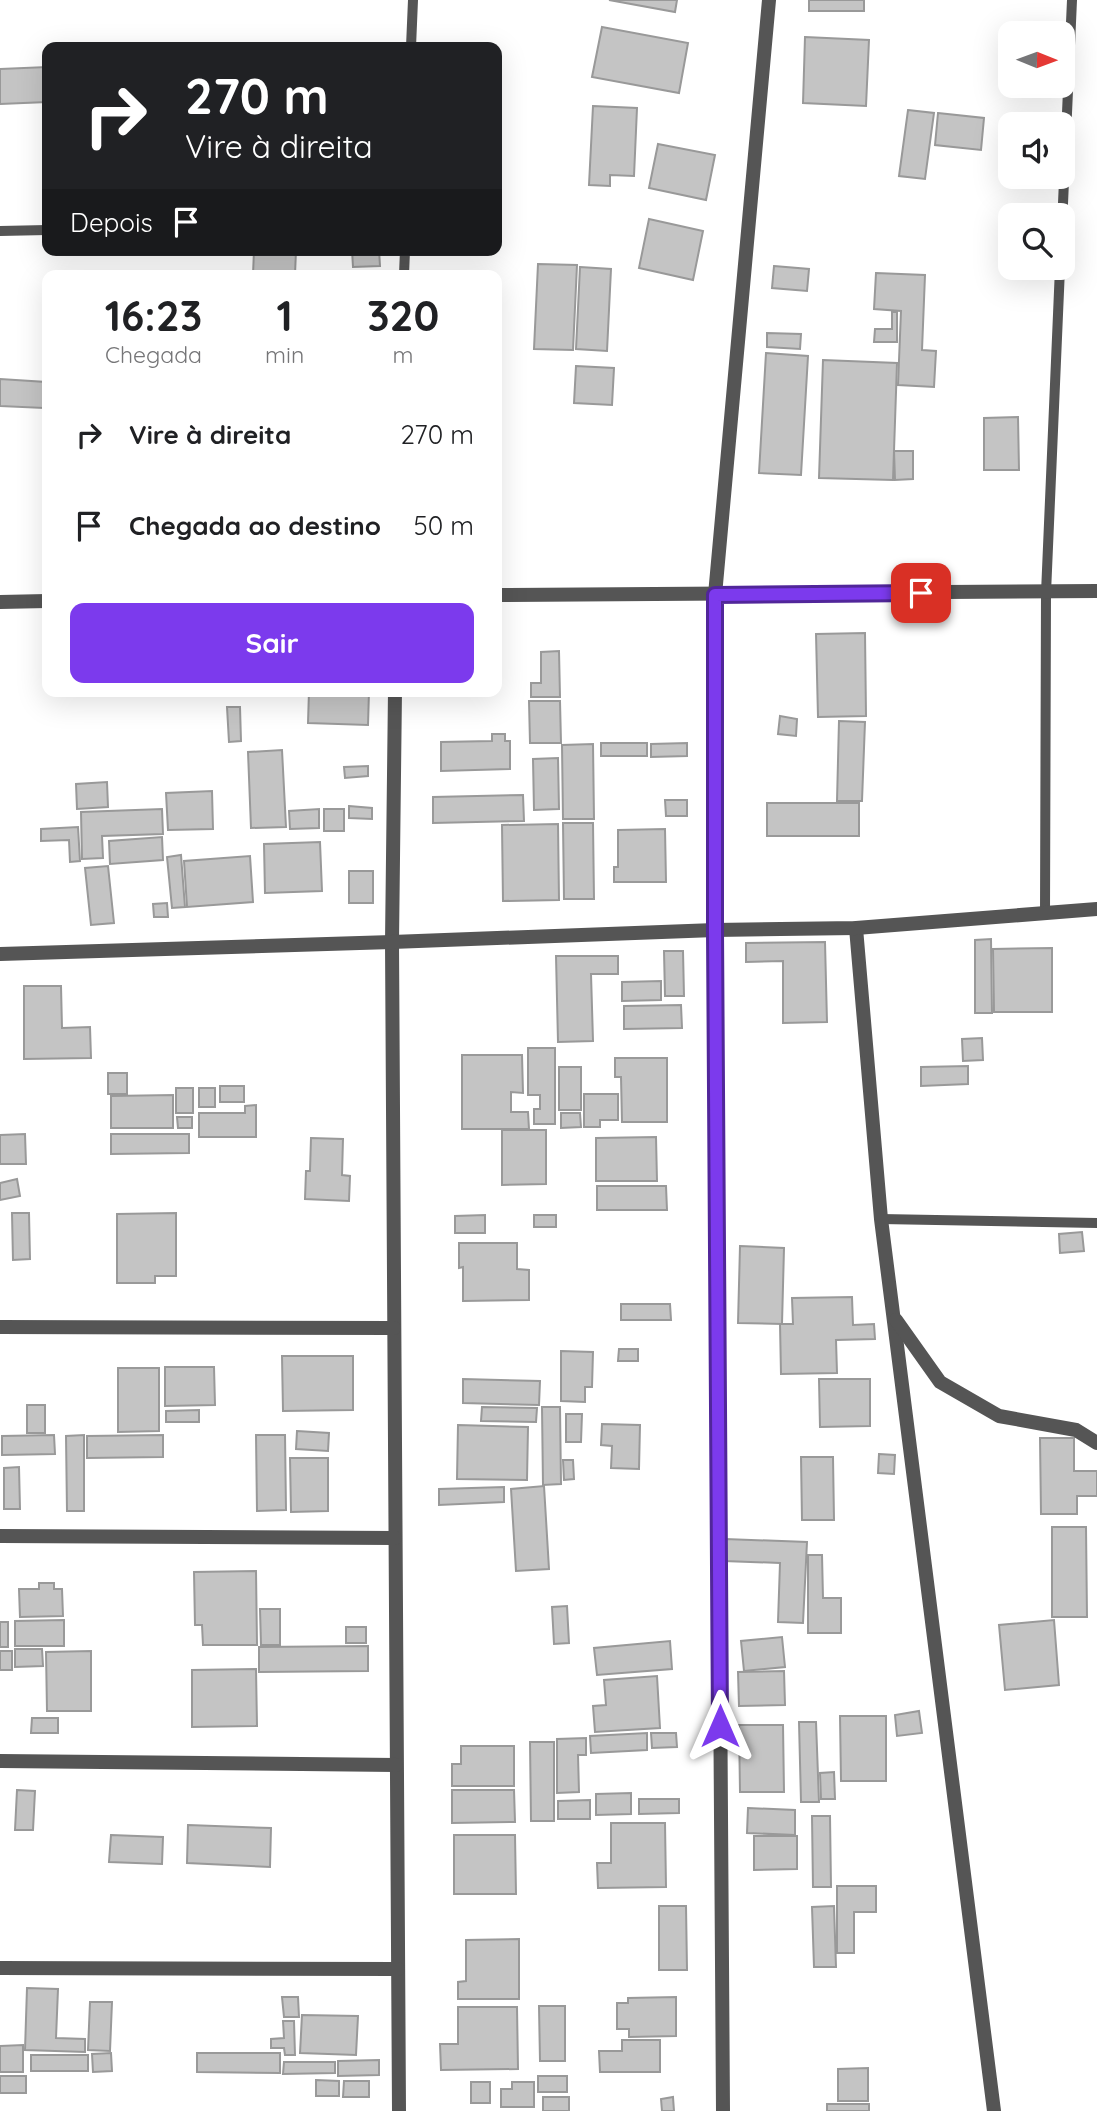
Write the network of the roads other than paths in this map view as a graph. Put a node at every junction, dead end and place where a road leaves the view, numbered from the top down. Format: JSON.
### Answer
{"nodes":[{"id":1,"x":413,"y":0,"type":"edge"},
{"id":2,"x":769,"y":0,"type":"edge"},
{"id":3,"x":1072,"y":0,"type":"edge"},
{"id":4,"x":411,"y":42,"type":"edge"},
{"id":5,"x":1063,"y":203,"type":"edge"},
{"id":6,"x":42,"y":230,"type":"edge"},
{"id":7,"x":0,"y":232,"type":"edge"},
{"id":8,"x":1059,"y":280,"type":"edge"},
{"id":9,"x":1097,"y":591,"type":"edge"},
{"id":10,"x":1046,"y":593,"type":"junction"},
{"id":11,"x":502,"y":595,"type":"edge"},
{"id":12,"x":715,"y":595,"type":"junction"},
{"id":13,"x":42,"y":601,"type":"edge"},
{"id":14,"x":0,"y":602,"type":"edge"},
{"id":15,"x":395,"y":697,"type":"edge"},
{"id":16,"x":1097,"y":909,"type":"edge"},
{"id":17,"x":1045,"y":913,"type":"junction"},
{"id":18,"x":856,"y":928,"type":"junction"},
{"id":19,"x":715,"y":930,"type":"junction"},
{"id":20,"x":391,"y":942,"type":"junction"},
{"id":21,"x":0,"y":954,"type":"edge"},
{"id":22,"x":881,"y":1219,"type":"junction"},
{"id":23,"x":1097,"y":1223,"type":"edge"},
{"id":24,"x":894,"y":1317,"type":"junction"},
{"id":25,"x":0,"y":1327,"type":"edge"},
{"id":26,"x":394,"y":1328,"type":"junction"},
{"id":27,"x":1097,"y":1443,"type":"edge"},
{"id":28,"x":0,"y":1536,"type":"edge"},
{"id":29,"x":395,"y":1538,"type":"junction"},
{"id":30,"x":0,"y":1761,"type":"edge"},
{"id":31,"x":397,"y":1765,"type":"junction"},
{"id":32,"x":0,"y":1968,"type":"edge"},
{"id":33,"x":398,"y":1969,"type":"junction"},
{"id":34,"x":399,"y":2111,"type":"edge"},
{"id":35,"x":723,"y":2111,"type":"edge"},
{"id":36,"x":994,"y":2111,"type":"edge"}],
"edges":[{"from":1,"to":4,"type":"lane"},
{"from":2,"to":12,"type":"street"},
{"from":3,"to":5,"type":"lane"},
{"from":6,"to":7,"type":"lane"},
{"from":8,"to":10,"type":"lane"},
{"from":9,"to":10,"type":"street"},
{"from":10,"to":12,"type":"street"},
{"from":10,"to":17,"type":"lane"},
{"from":11,"to":12,"type":"street"},
{"from":12,"to":19,"type":"street"},
{"from":13,"to":14,"type":"street"},
{"from":15,"to":20,"type":"street"},
{"from":16,"to":17,"type":"street"},
{"from":17,"to":18,"type":"street"},
{"from":18,"to":19,"type":"street"},
{"from":18,"to":22,"type":"street"},
{"from":19,"to":20,"type":"street"},
{"from":19,"to":35,"type":"street"},
{"from":20,"to":21,"type":"street"},
{"from":20,"to":26,"type":"street"},
{"from":22,"to":23,"type":"lane"},
{"from":22,"to":24,"type":"street"},
{"from":24,"to":27,"type":"street"},
{"from":24,"to":36,"type":"street"},
{"from":25,"to":26,"type":"street"},
{"from":26,"to":29,"type":"street"},
{"from":28,"to":29,"type":"street"},
{"from":29,"to":31,"type":"street"},
{"from":30,"to":31,"type":"street"},
{"from":31,"to":33,"type":"street"},
{"from":32,"to":33,"type":"street"},
{"from":33,"to":34,"type":"street"}]}
